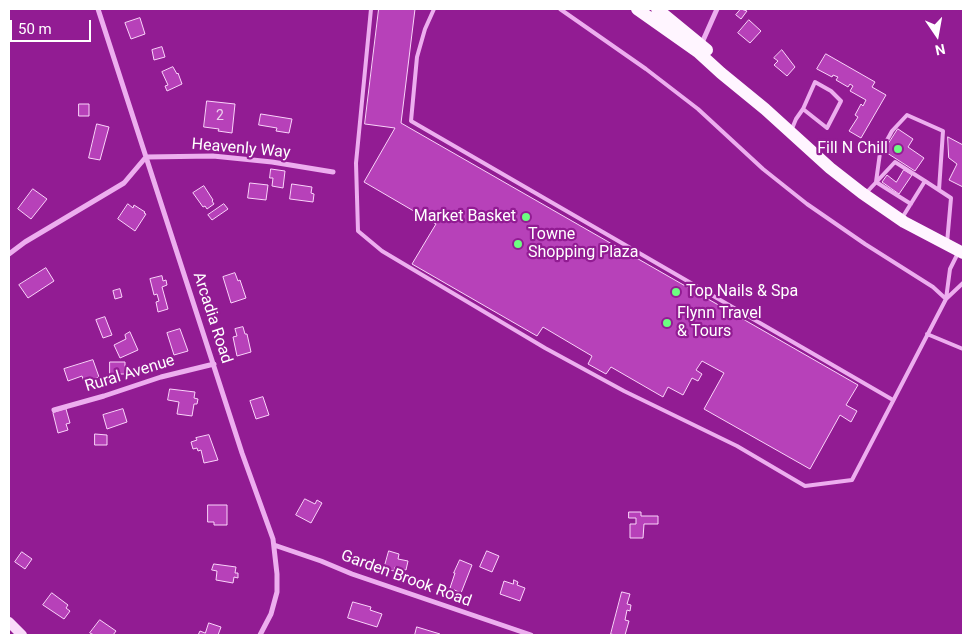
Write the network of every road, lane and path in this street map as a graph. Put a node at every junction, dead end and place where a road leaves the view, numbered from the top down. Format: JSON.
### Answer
{"nodes":[{"id":1,"x":98,"y":9,"type":"edge"},
{"id":2,"x":371,"y":9,"type":"edge"},
{"id":3,"x":434,"y":9,"type":"edge"},
{"id":4,"x":560,"y":9,"type":"edge"},
{"id":5,"x":637,"y":9,"type":"edge"},
{"id":6,"x":657,"y":9,"type":"edge"},
{"id":7,"x":717,"y":9,"type":"edge"},
{"id":8,"x":701,"y":45,"type":"junction"},
{"id":9,"x":754,"y":99,"type":"junction"},
{"id":10,"x":803,"y":110,"type":"junction"},
{"id":11,"x":791,"y":133,"type":"junction"},
{"id":12,"x":146,"y":157,"type":"junction"},
{"id":13,"x":333,"y":172,"type":"dead end"},
{"id":14,"x":876,"y":182,"type":"junction"},
{"id":15,"x":925,"y":182,"type":"junction"},
{"id":16,"x":938,"y":190,"type":"junction"},
{"id":17,"x":865,"y":195,"type":"junction"},
{"id":18,"x":911,"y":204,"type":"junction"},
{"id":19,"x":901,"y":220,"type":"junction"},
{"id":20,"x":947,"y":245,"type":"junction"},
{"id":21,"x":961,"y":252,"type":"edge"},
{"id":22,"x":9,"y":254,"type":"edge"},
{"id":23,"x":963,"y":283,"type":"edge"},
{"id":24,"x":946,"y":299,"type":"junction"},
{"id":25,"x":927,"y":334,"type":"junction"},
{"id":26,"x":963,"y":349,"type":"edge"},
{"id":27,"x":214,"y":364,"type":"junction"},
{"id":28,"x":894,"y":400,"type":"junction"},
{"id":29,"x":54,"y":410,"type":"dead end"},
{"id":30,"x":274,"y":545,"type":"junction"},
{"id":31,"x":9,"y":622,"type":"edge"},
{"id":32,"x":22,"y":635,"type":"edge"},
{"id":33,"x":260,"y":635,"type":"edge"},
{"id":34,"x":531,"y":635,"type":"edge"}],
"edges":[{"from":1,"to":12,"type":"street","name":"Arcadia Road"},
{"from":2,"to":28,"type":"lane"},
{"from":3,"to":28,"type":"lane"},
{"from":4,"to":24,"type":"lane"},
{"from":5,"to":9,"type":"main road"},
{"from":6,"to":8,"type":"main road"},
{"from":7,"to":8,"type":"street"},
{"from":8,"to":9,"type":"main road"},
{"from":9,"to":11,"type":"main road"},
{"from":10,"to":10,"type":"lane"},
{"from":10,"to":11,"type":"lane"},
{"from":11,"to":17,"type":"main road"},
{"from":12,"to":13,"type":"street","name":"Heavenly Way"},
{"from":12,"to":22,"type":"street"},
{"from":12,"to":27,"type":"street","name":"Arcadia Road"},
{"from":14,"to":15,"type":"lane"},
{"from":14,"to":16,"type":"lane"},
{"from":14,"to":17,"type":"lane"},
{"from":14,"to":18,"type":"lane"},
{"from":15,"to":16,"type":"lane"},
{"from":15,"to":18,"type":"lane"},
{"from":16,"to":20,"type":"lane"},
{"from":17,"to":19,"type":"main road"},
{"from":18,"to":19,"type":"lane"},
{"from":19,"to":20,"type":"main road"},
{"from":20,"to":21,"type":"main road"},
{"from":21,"to":24,"type":"lane"},
{"from":23,"to":24,"type":"lane"},
{"from":24,"to":25,"type":"lane"},
{"from":25,"to":26,"type":"lane"},
{"from":25,"to":28,"type":"lane"},
{"from":27,"to":29,"type":"street","name":"Rural Avenue"},
{"from":27,"to":30,"type":"street","name":"Arcadia Road"},
{"from":30,"to":33,"type":"street","name":"Arcadia Road"},
{"from":30,"to":34,"type":"street","name":"Garden Brook Road"},
{"from":31,"to":32,"type":"street"}]}
